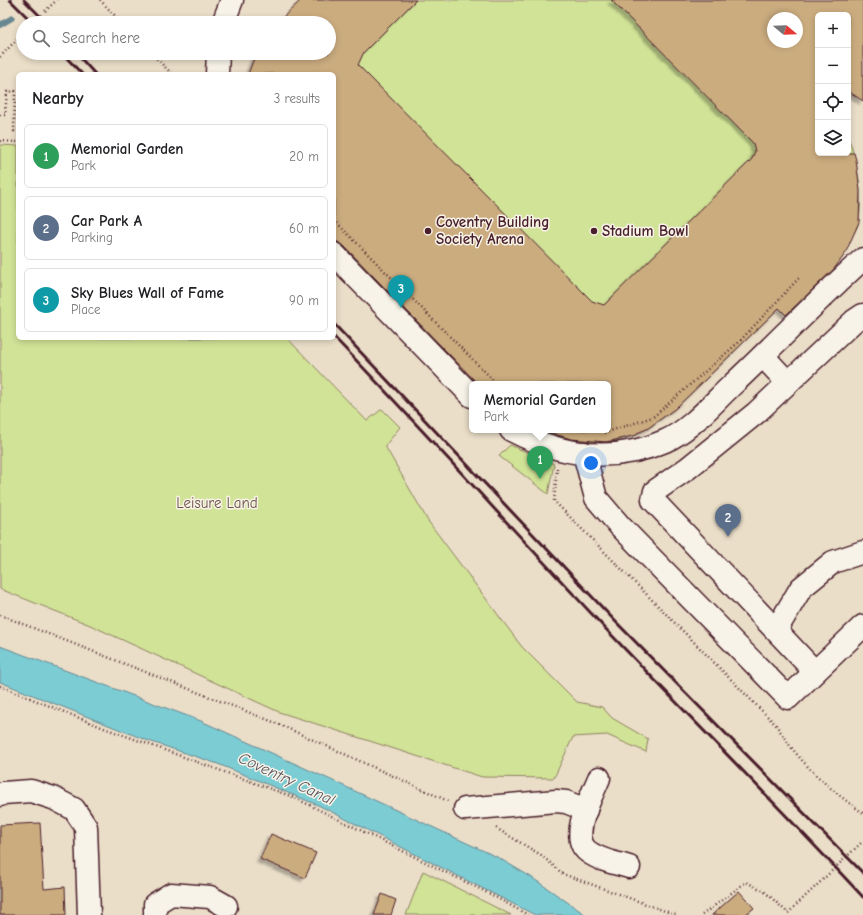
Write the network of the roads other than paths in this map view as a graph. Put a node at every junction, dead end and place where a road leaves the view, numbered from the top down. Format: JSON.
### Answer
{"nodes":[{"id":1,"x":232,"y":0,"type":"edge"},
{"id":2,"x":226,"y":16,"type":"edge"},
{"id":3,"x":218,"y":60,"type":"edge"},
{"id":4,"x":217,"y":72,"type":"edge"},
{"id":5,"x":336,"y":256,"type":"edge"},
{"id":6,"x":863,"y":259,"type":"edge"},
{"id":7,"x":863,"y":316,"type":"edge"},
{"id":8,"x":764,"y":356,"type":"junction"},
{"id":9,"x":788,"y":384,"type":"junction"},
{"id":10,"x":469,"y":393,"type":"edge"},
{"id":11,"x":517,"y":433,"type":"edge"},
{"id":12,"x":670,"y":438,"type":"junction"},
{"id":13,"x":584,"y":454,"type":"junction"},
{"id":14,"x":688,"y":468,"type":"junction"},
{"id":15,"x":863,"y":552,"type":"edge"},
{"id":16,"x":863,"y":626,"type":"edge"},
{"id":17,"x":776,"y":630,"type":"junction"},
{"id":18,"x":815,"y":672,"type":"junction"},
{"id":19,"x":599,"y":778,"type":"dead end"},
{"id":20,"x":0,"y":795,"type":"edge"},
{"id":21,"x":466,"y":809,"type":"road end"},
{"id":22,"x":586,"y":810,"type":"junction"},
{"id":23,"x":629,"y":867,"type":"dead end"},
{"id":24,"x":226,"y":906,"type":"dead end"},
{"id":25,"x":89,"y":915,"type":"edge"},
{"id":26,"x":155,"y":915,"type":"edge"}],
"edges":[{"from":1,"to":2,"type":"lane"},
{"from":3,"to":4,"type":"lane"},
{"from":5,"to":10,"type":"lane"},
{"from":6,"to":8,"type":"lane"},
{"from":7,"to":9,"type":"lane"},
{"from":8,"to":9,"type":"lane"},
{"from":8,"to":12,"type":"lane"},
{"from":9,"to":14,"type":"lane"},
{"from":11,"to":13,"type":"lane"},
{"from":12,"to":13,"type":"lane"},
{"from":12,"to":14,"type":"lane"},
{"from":13,"to":18,"type":"lane"},
{"from":14,"to":17,"type":"lane"},
{"from":15,"to":17,"type":"lane"},
{"from":16,"to":18,"type":"lane"},
{"from":17,"to":18,"type":"lane"},
{"from":19,"to":22,"type":"lane"},
{"from":20,"to":25,"type":"lane"},
{"from":21,"to":22,"type":"lane"},
{"from":22,"to":23,"type":"lane"},
{"from":24,"to":26,"type":"lane"}]}
